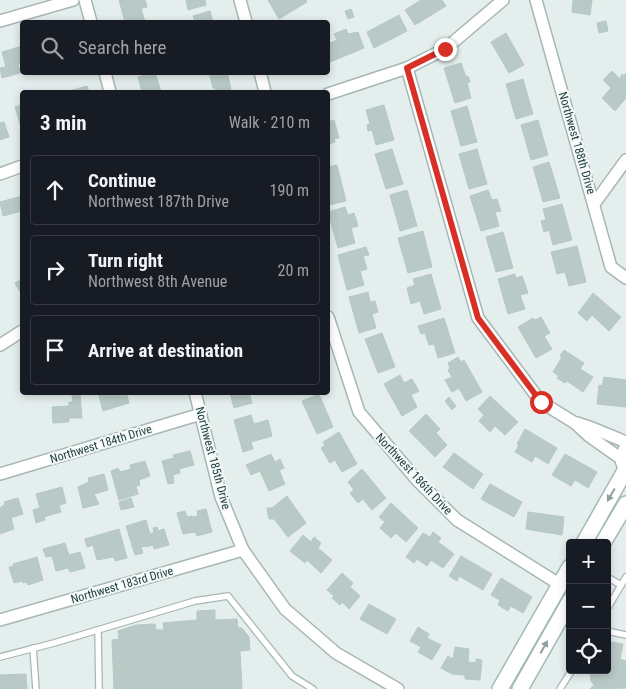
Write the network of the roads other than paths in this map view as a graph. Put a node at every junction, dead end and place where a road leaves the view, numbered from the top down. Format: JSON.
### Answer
{"nodes":[{"id":1,"x":73,"y":0,"type":"edge"},
{"id":2,"x":85,"y":0,"type":"edge"},
{"id":3,"x":240,"y":0,"type":"edge"},
{"id":4,"x":503,"y":0,"type":"edge"},
{"id":5,"x":536,"y":0,"type":"edge"},
{"id":6,"x":90,"y":20,"type":"edge"},
{"id":7,"x":245,"y":20,"type":"edge"},
{"id":8,"x":0,"y":21,"type":"edge"},
{"id":9,"x":407,"y":68,"type":"junction"},
{"id":10,"x":106,"y":75,"type":"edge"},
{"id":11,"x":261,"y":75,"type":"edge"},
{"id":12,"x":110,"y":90,"type":"edge"},
{"id":13,"x":264,"y":90,"type":"edge"},
{"id":14,"x":330,"y":93,"type":"edge"},
{"id":15,"x":626,"y":160,"type":"edge"},
{"id":16,"x":20,"y":167,"type":"edge"},
{"id":17,"x":0,"y":174,"type":"edge"},
{"id":18,"x":594,"y":204,"type":"junction"},
{"id":19,"x":626,"y":278,"type":"edge"},
{"id":20,"x":330,"y":322,"type":"edge"},
{"id":21,"x":20,"y":331,"type":"edge"},
{"id":22,"x":0,"y":345,"type":"edge"},
{"id":23,"x":196,"y":395,"type":"edge"},
{"id":24,"x":201,"y":414,"type":"junction"},
{"id":25,"x":575,"y":423,"type":"junction"},
{"id":26,"x":626,"y":442,"type":"edge"},
{"id":27,"x":625,"y":462,"type":"edge"},
{"id":28,"x":0,"y":474,"type":"edge"},
{"id":29,"x":626,"y":504,"type":"edge"},
{"id":30,"x":586,"y":539,"type":"edge"},
{"id":31,"x":605,"y":539,"type":"edge"},
{"id":32,"x":244,"y":550,"type":"junction"},
{"id":33,"x":566,"y":574,"type":"edge"},
{"id":34,"x":626,"y":577,"type":"edge"},
{"id":35,"x":611,"y":579,"type":"edge"},
{"id":36,"x":560,"y":584,"type":"junction"},
{"id":37,"x":621,"y":585,"type":"junction"},
{"id":38,"x":611,"y":602,"type":"edge"},
{"id":39,"x":566,"y":608,"type":"edge"},
{"id":40,"x":0,"y":620,"type":"edge"},
{"id":41,"x":98,"y":630,"type":"junction"},
{"id":42,"x":611,"y":632,"type":"edge"},
{"id":43,"x":626,"y":635,"type":"edge"},
{"id":44,"x":33,"y":648,"type":"junction"},
{"id":45,"x":0,"y":657,"type":"edge"},
{"id":46,"x":569,"y":674,"type":"edge"},
{"id":47,"x":522,"y":688,"type":"edge"},
{"id":48,"x":36,"y":689,"type":"edge"},
{"id":49,"x":99,"y":689,"type":"edge"},
{"id":50,"x":313,"y":689,"type":"edge"},
{"id":51,"x":398,"y":689,"type":"edge"},
{"id":52,"x":500,"y":689,"type":"edge"},
{"id":53,"x":560,"y":689,"type":"edge"}],
"edges":[{"from":1,"to":8,"type":"street"},
{"from":2,"to":6,"type":"street"},
{"from":3,"to":7,"type":"street"},
{"from":4,"to":9,"type":"street"},
{"from":5,"to":18,"type":"street","name":"Northwest 188th Drive"},
{"from":9,"to":14,"type":"street"},
{"from":9,"to":25,"type":"street"},
{"from":10,"to":12,"type":"street"},
{"from":11,"to":13,"type":"street"},
{"from":15,"to":18,"type":"street"},
{"from":16,"to":17,"type":"street"},
{"from":18,"to":19,"type":"street","name":"Northwest 188th Drive"},
{"from":20,"to":36,"type":"street","name":"Northwest 186th Drive"},
{"from":21,"to":22,"type":"street"},
{"from":23,"to":24,"type":"street","name":"Northwest 185th Drive"},
{"from":24,"to":28,"type":"street","name":"Northwest 184th Drive"},
{"from":24,"to":32,"type":"street","name":"Northwest 185th Drive"},
{"from":25,"to":26,"type":"street"},
{"from":25,"to":27,"type":"street"},
{"from":27,"to":30,"type":"street","one_way":true},
{"from":29,"to":31,"type":"street"},
{"from":32,"to":40,"type":"street","name":"Northwest 183rd Drive"},
{"from":32,"to":51,"type":"street","name":"Northwest 185th Drive"},
{"from":33,"to":36,"type":"street"},
{"from":34,"to":37,"type":"lane"},
{"from":35,"to":37,"type":"lane"},
{"from":36,"to":52,"type":"street"},
{"from":37,"to":38,"type":"lane"},
{"from":47,"to":39,"type":"street","one_way":true},
{"from":41,"to":44,"type":"lane"},
{"from":41,"to":49,"type":"lane"},
{"from":41,"to":50,"type":"lane"},
{"from":42,"to":43,"type":"lane"},
{"from":44,"to":45,"type":"lane"},
{"from":44,"to":48,"type":"lane"},
{"from":46,"to":53,"type":"lane"}]}
